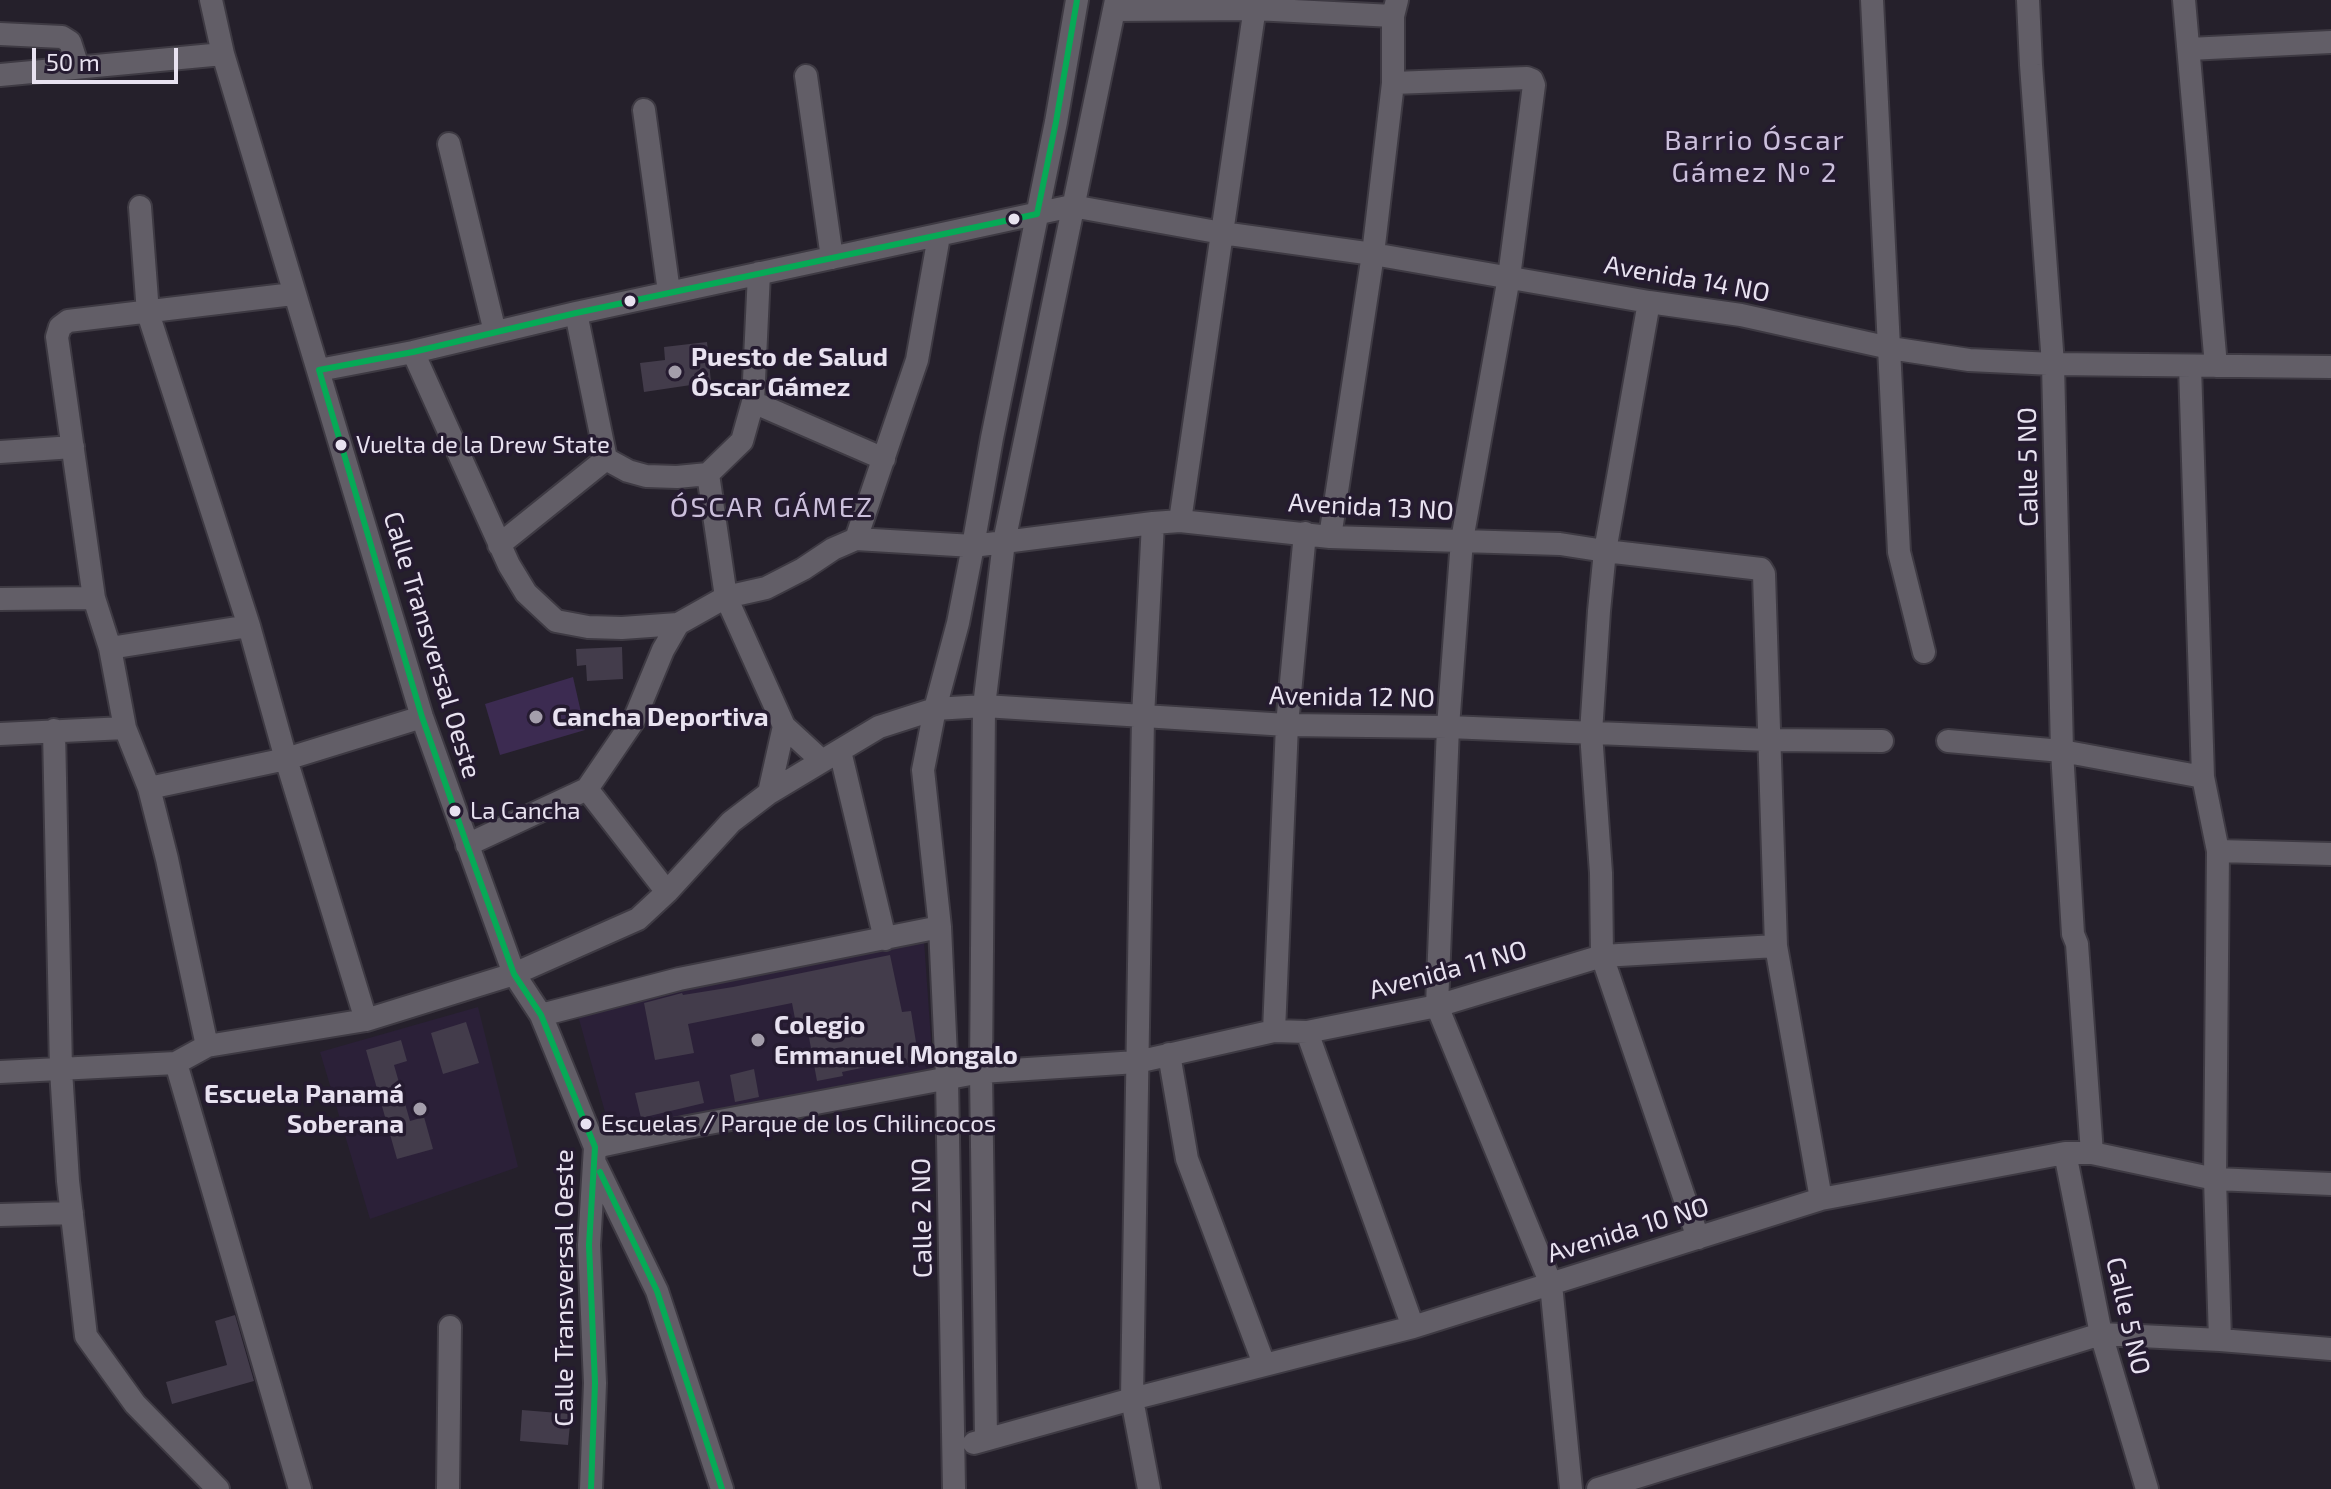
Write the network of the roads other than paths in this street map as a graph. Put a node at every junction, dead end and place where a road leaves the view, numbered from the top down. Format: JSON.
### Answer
{"nodes":[{"id":1,"x":211,"y":0,"type":"edge"},
{"id":2,"x":1077,"y":0,"type":"edge"},
{"id":3,"x":1872,"y":0,"type":"edge"},
{"id":4,"x":2028,"y":0,"type":"edge"},
{"id":5,"x":2184,"y":0,"type":"edge"},
{"id":6,"x":1116,"y":5,"type":"edge"},
{"id":7,"x":1255,"y":5,"type":"edge"},
{"id":8,"x":1395,"y":8,"type":"edge"},
{"id":9,"x":0,"y":34,"type":"edge"},
{"id":10,"x":2331,"y":42,"type":"edge"},
{"id":11,"x":2189,"y":49,"type":"junction"},
{"id":12,"x":223,"y":54,"type":"junction"},
{"id":13,"x":78,"y":67,"type":"junction"},
{"id":14,"x":0,"y":75,"type":"edge"},
{"id":15,"x":806,"y":76,"type":"dead end"},
{"id":16,"x":1393,"y":83,"type":"junction"},
{"id":17,"x":644,"y":110,"type":"dead end"},
{"id":18,"x":449,"y":144,"type":"dead end"},
{"id":19,"x":1072,"y":206,"type":"junction"},
{"id":20,"x":140,"y":207,"type":"dead end"},
{"id":21,"x":1037,"y":214,"type":"junction"},
{"id":22,"x":1222,"y":233,"type":"junction"},
{"id":23,"x":939,"y":236,"type":"junction"},
{"id":24,"x":1373,"y":254,"type":"junction"},
{"id":25,"x":832,"y":258,"type":"junction"},
{"id":26,"x":759,"y":273,"type":"junction"},
{"id":27,"x":1509,"y":277,"type":"junction"},
{"id":28,"x":669,"y":292,"type":"junction"},
{"id":29,"x":293,"y":294,"type":"junction"},
{"id":30,"x":1649,"y":302,"type":"junction"},
{"id":31,"x":148,"y":313,"type":"junction"},
{"id":32,"x":576,"y":313,"type":"junction"},
{"id":33,"x":495,"y":332,"type":"junction"},
{"id":34,"x":1890,"y":348,"type":"junction"},
{"id":35,"x":413,"y":352,"type":"junction"},
{"id":36,"x":2053,"y":364,"type":"junction"},
{"id":37,"x":2190,"y":366,"type":"junction"},
{"id":38,"x":2216,"y":366,"type":"junction"},
{"id":39,"x":2331,"y":367,"type":"edge"},
{"id":40,"x":319,"y":370,"type":"junction"},
{"id":41,"x":753,"y":402,"type":"junction"},
{"id":42,"x":73,"y":447,"type":"junction"},
{"id":43,"x":0,"y":452,"type":"edge"},
{"id":44,"x":606,"y":459,"type":"junction"},
{"id":45,"x":884,"y":459,"type":"junction"},
{"id":46,"x":708,"y":474,"type":"junction"},
{"id":47,"x":1180,"y":521,"type":"junction"},
{"id":48,"x":1153,"y":523,"type":"junction"},
{"id":49,"x":1305,"y":533,"type":"junction"},
{"id":50,"x":1330,"y":537,"type":"junction"},
{"id":51,"x":856,"y":539,"type":"junction"},
{"id":52,"x":1462,"y":540,"type":"junction"},
{"id":53,"x":1004,"y":542,"type":"junction"},
{"id":54,"x":499,"y":545,"type":"junction"},
{"id":55,"x":973,"y":546,"type":"junction"},
{"id":56,"x":1605,"y":551,"type":"junction"},
{"id":57,"x":726,"y":597,"type":"junction"},
{"id":58,"x":94,"y":598,"type":"junction"},
{"id":59,"x":0,"y":599,"type":"edge"},
{"id":60,"x":678,"y":624,"type":"junction"},
{"id":61,"x":249,"y":626,"type":"junction"},
{"id":62,"x":110,"y":648,"type":"junction"},
{"id":63,"x":1924,"y":652,"type":"dead end"},
{"id":64,"x":984,"y":706,"type":"junction"},
{"id":65,"x":935,"y":709,"type":"junction"},
{"id":66,"x":422,"y":717,"type":"junction"},
{"id":67,"x":1143,"y":717,"type":"junction"},
{"id":68,"x":1287,"y":725,"type":"junction"},
{"id":69,"x":784,"y":726,"type":"junction"},
{"id":70,"x":1448,"y":727,"type":"junction"},
{"id":71,"x":125,"y":728,"type":"junction"},
{"id":72,"x":54,"y":730,"type":"junction"},
{"id":73,"x":1591,"y":733,"type":"junction"},
{"id":74,"x":0,"y":734,"type":"edge"},
{"id":75,"x":1768,"y":740,"type":"junction"},
{"id":76,"x":1882,"y":741,"type":"dead end"},
{"id":77,"x":1948,"y":741,"type":"dead end"},
{"id":78,"x":2062,"y":751,"type":"junction"},
{"id":79,"x":831,"y":756,"type":"junction"},
{"id":80,"x":286,"y":759,"type":"junction"},
{"id":81,"x":2203,"y":777,"type":"junction"},
{"id":82,"x":149,"y":788,"type":"junction"},
{"id":83,"x":587,"y":789,"type":"junction"},
{"id":84,"x":769,"y":793,"type":"junction"},
{"id":85,"x":467,"y":845,"type":"junction"},
{"id":86,"x":2218,"y":851,"type":"junction"},
{"id":87,"x":2331,"y":854,"type":"edge"},
{"id":88,"x":667,"y":892,"type":"junction"},
{"id":89,"x":940,"y":927,"type":"junction"},
{"id":90,"x":885,"y":939,"type":"junction"},
{"id":91,"x":1776,"y":946,"type":"junction"},
{"id":92,"x":1602,"y":956,"type":"junction"},
{"id":93,"x":514,"y":974,"type":"junction"},
{"id":94,"x":1437,"y":1006,"type":"junction"},
{"id":95,"x":541,"y":1015,"type":"junction"},
{"id":96,"x":366,"y":1020,"type":"junction"},
{"id":97,"x":1274,"y":1031,"type":"junction"},
{"id":98,"x":1307,"y":1032,"type":"junction"},
{"id":99,"x":207,"y":1046,"type":"junction"},
{"id":100,"x":1169,"y":1054,"type":"junction"},
{"id":101,"x":1137,"y":1062,"type":"junction"},
{"id":102,"x":176,"y":1063,"type":"junction"},
{"id":103,"x":61,"y":1070,"type":"junction"},
{"id":104,"x":0,"y":1072,"type":"edge"},
{"id":105,"x":981,"y":1072,"type":"junction"},
{"id":106,"x":947,"y":1078,"type":"junction"},
{"id":107,"x":2065,"y":1153,"type":"junction"},
{"id":108,"x":2092,"y":1153,"type":"junction"},
{"id":109,"x":595,"y":1154,"type":"junction"},
{"id":110,"x":2215,"y":1179,"type":"junction"},
{"id":111,"x":2331,"y":1184,"type":"edge"},
{"id":112,"x":1821,"y":1199,"type":"junction"},
{"id":113,"x":72,"y":1213,"type":"junction"},
{"id":114,"x":0,"y":1215,"type":"edge"},
{"id":115,"x":1698,"y":1238,"type":"junction"},
{"id":116,"x":1551,"y":1284,"type":"junction"},
{"id":117,"x":450,"y":1327,"type":"dead end"},
{"id":118,"x":1413,"y":1327,"type":"junction"},
{"id":119,"x":2101,"y":1334,"type":"junction"},
{"id":120,"x":2220,"y":1340,"type":"junction"},
{"id":121,"x":2331,"y":1349,"type":"edge"},
{"id":122,"x":1264,"y":1364,"type":"junction"},
{"id":123,"x":1132,"y":1399,"type":"junction"},
{"id":124,"x":986,"y":1439,"type":"junction"},
{"id":125,"x":953,"y":1450,"type":"junction"},
{"id":126,"x":218,"y":1489,"type":"edge"},
{"id":127,"x":300,"y":1489,"type":"edge"},
{"id":128,"x":448,"y":1489,"type":"edge"},
{"id":129,"x":591,"y":1489,"type":"edge"},
{"id":130,"x":722,"y":1489,"type":"edge"},
{"id":131,"x":954,"y":1489,"type":"edge"},
{"id":132,"x":1149,"y":1489,"type":"edge"},
{"id":133,"x":1571,"y":1489,"type":"edge"},
{"id":134,"x":1598,"y":1489,"type":"edge"},
{"id":135,"x":2147,"y":1489,"type":"edge"}],
"edges":[{"from":1,"to":12,"type":"street","name":"Calle Transversal Oeste"},
{"from":2,"to":21,"type":"street","name":"Calle 2 NO"},
{"from":3,"to":34,"type":"street"},
{"from":4,"to":36,"type":"street","name":"Calle 5 NO"},
{"from":5,"to":11,"type":"street"},
{"from":6,"to":7,"type":"street"},
{"from":6,"to":19,"type":"street"},
{"from":7,"to":8,"type":"street"},
{"from":7,"to":22,"type":"street"},
{"from":8,"to":16,"type":"street"},
{"from":9,"to":13,"type":"street"},
{"from":10,"to":11,"type":"street"},
{"from":11,"to":38,"type":"street"},
{"from":12,"to":13,"type":"street"},
{"from":12,"to":29,"type":"street","name":"Calle Transversal Oeste"},
{"from":13,"to":14,"type":"street"},
{"from":15,"to":25,"type":"street"},
{"from":16,"to":24,"type":"street"},
{"from":16,"to":27,"type":"street"},
{"from":17,"to":28,"type":"street"},
{"from":18,"to":33,"type":"street"},
{"from":19,"to":21,"type":"street","name":"Avenida 14 NO"},
{"from":19,"to":22,"type":"street","name":"Avenida 14 NO"},
{"from":19,"to":53,"type":"street"},
{"from":20,"to":31,"type":"street"},
{"from":21,"to":23,"type":"street","name":"Avenida 14 NO"},
{"from":21,"to":55,"type":"street","name":"Calle 2 NO"},
{"from":22,"to":24,"type":"street","name":"Avenida 14 NO"},
{"from":22,"to":47,"type":"street"},
{"from":23,"to":25,"type":"street","name":"Avenida 14 NO"},
{"from":23,"to":45,"type":"street"},
{"from":24,"to":27,"type":"street","name":"Avenida 14 NO"},
{"from":24,"to":50,"type":"street"},
{"from":25,"to":26,"type":"street","name":"Avenida 14 NO"},
{"from":26,"to":28,"type":"street","name":"Avenida 14 NO"},
{"from":26,"to":41,"type":"street"},
{"from":27,"to":30,"type":"street","name":"Avenida 14 NO"},
{"from":27,"to":52,"type":"street"},
{"from":28,"to":32,"type":"street","name":"Avenida 14 NO"},
{"from":29,"to":31,"type":"street"},
{"from":29,"to":40,"type":"street","name":"Calle Transversal Oeste"},
{"from":30,"to":34,"type":"street","name":"Avenida 14 NO"},
{"from":30,"to":56,"type":"street"},
{"from":31,"to":42,"type":"street"},
{"from":31,"to":61,"type":"street"},
{"from":32,"to":33,"type":"street","name":"Avenida 14 NO"},
{"from":32,"to":44,"type":"street"},
{"from":33,"to":35,"type":"street","name":"Avenida 14 NO"},
{"from":34,"to":36,"type":"street","name":"Avenida 14 NO"},
{"from":34,"to":63,"type":"street"},
{"from":35,"to":40,"type":"street","name":"Avenida 14 NO"},
{"from":35,"to":54,"type":"street"},
{"from":36,"to":37,"type":"street","name":"Avenida 14 NO"},
{"from":36,"to":78,"type":"street","name":"Calle 5 NO"},
{"from":37,"to":38,"type":"street","name":"Avenida 14 NO"},
{"from":37,"to":81,"type":"street"},
{"from":38,"to":39,"type":"street","name":"Avenida 14 NO"},
{"from":40,"to":66,"type":"street","name":"Calle Transversal Oeste"},
{"from":41,"to":45,"type":"street"},
{"from":41,"to":46,"type":"street"},
{"from":42,"to":43,"type":"street"},
{"from":42,"to":58,"type":"street"},
{"from":44,"to":46,"type":"street"},
{"from":44,"to":54,"type":"street"},
{"from":45,"to":51,"type":"street"},
{"from":46,"to":57,"type":"street"},
{"from":47,"to":48,"type":"street","name":"Avenida 13 NO"},
{"from":47,"to":49,"type":"street","name":"Avenida 13 NO"},
{"from":48,"to":53,"type":"street","name":"Avenida 13 NO"},
{"from":48,"to":67,"type":"street"},
{"from":49,"to":50,"type":"street","name":"Avenida 13 NO"},
{"from":49,"to":68,"type":"street"},
{"from":50,"to":52,"type":"street","name":"Avenida 13 NO"},
{"from":51,"to":55,"type":"street","name":"Avenida 13 NO"},
{"from":51,"to":57,"type":"street"},
{"from":52,"to":56,"type":"street","name":"Avenida 13 NO"},
{"from":52,"to":70,"type":"street"},
{"from":53,"to":55,"type":"street","name":"Avenida 13 NO"},
{"from":53,"to":64,"type":"street"},
{"from":54,"to":60,"type":"street"},
{"from":55,"to":65,"type":"street","name":"Calle 2 NO"},
{"from":56,"to":73,"type":"street"},
{"from":56,"to":75,"type":"street","name":"Avenida 13 NO"},
{"from":57,"to":60,"type":"street"},
{"from":57,"to":69,"type":"street"},
{"from":58,"to":59,"type":"street"},
{"from":58,"to":62,"type":"street"},
{"from":60,"to":83,"type":"street"},
{"from":61,"to":62,"type":"street"},
{"from":61,"to":80,"type":"street"},
{"from":62,"to":71,"type":"street"},
{"from":64,"to":65,"type":"street","name":"Avenida 12 NO"},
{"from":64,"to":67,"type":"street","name":"Avenida 12 NO"},
{"from":64,"to":105,"type":"street"},
{"from":65,"to":79,"type":"street","name":"Avenida 12 NO"},
{"from":65,"to":89,"type":"street","name":"Calle 2 NO"},
{"from":66,"to":80,"type":"street"},
{"from":66,"to":85,"type":"street","name":"Calle Transversal Oeste"},
{"from":67,"to":68,"type":"street","name":"Avenida 12 NO"},
{"from":67,"to":101,"type":"street"},
{"from":68,"to":70,"type":"street","name":"Avenida 12 NO"},
{"from":68,"to":97,"type":"street"},
{"from":69,"to":79,"type":"street"},
{"from":69,"to":84,"type":"street"},
{"from":70,"to":73,"type":"street","name":"Avenida 12 NO"},
{"from":70,"to":94,"type":"street"},
{"from":71,"to":72,"type":"street"},
{"from":71,"to":82,"type":"street"},
{"from":72,"to":74,"type":"street"},
{"from":72,"to":103,"type":"street"},
{"from":73,"to":75,"type":"street","name":"Avenida 12 NO"},
{"from":73,"to":92,"type":"street"},
{"from":75,"to":76,"type":"street","name":"Avenida 12 NO"},
{"from":75,"to":91,"type":"street"},
{"from":77,"to":78,"type":"street"},
{"from":78,"to":81,"type":"street"},
{"from":78,"to":108,"type":"street","name":"Calle 5 NO"},
{"from":79,"to":84,"type":"street","name":"Avenida 12 NO"},
{"from":79,"to":90,"type":"street"},
{"from":80,"to":82,"type":"street"},
{"from":80,"to":96,"type":"street"},
{"from":81,"to":86,"type":"street"},
{"from":82,"to":99,"type":"street"},
{"from":83,"to":85,"type":"street"},
{"from":83,"to":88,"type":"street"},
{"from":84,"to":88,"type":"street","name":"Avenida 12 NO"},
{"from":85,"to":93,"type":"street","name":"Calle Transversal Oeste"},
{"from":86,"to":87,"type":"street"},
{"from":86,"to":110,"type":"street"},
{"from":88,"to":93,"type":"street","name":"Avenida 12 NO"},
{"from":89,"to":90,"type":"street"},
{"from":89,"to":106,"type":"street","name":"Calle 2 NO"},
{"from":90,"to":95,"type":"street"},
{"from":91,"to":92,"type":"street","name":"Avenida 11 NO"},
{"from":91,"to":112,"type":"street"},
{"from":92,"to":94,"type":"street","name":"Avenida 11 NO"},
{"from":92,"to":115,"type":"street"},
{"from":93,"to":95,"type":"street","name":"Calle Transversal Oeste"},
{"from":93,"to":96,"type":"street","name":"Avenida 12 NO"},
{"from":94,"to":98,"type":"street","name":"Avenida 11 NO"},
{"from":94,"to":116,"type":"street"},
{"from":95,"to":109,"type":"street","name":"Calle Transversal Oeste"},
{"from":96,"to":99,"type":"street","name":"Avenida 12 NO"},
{"from":97,"to":98,"type":"street","name":"Avenida 11 NO"},
{"from":97,"to":100,"type":"street","name":"Avenida 11 NO"},
{"from":98,"to":118,"type":"street"},
{"from":99,"to":102,"type":"street","name":"Avenida 12 NO"},
{"from":100,"to":101,"type":"street","name":"Avenida 11 NO"},
{"from":100,"to":122,"type":"street"},
{"from":101,"to":105,"type":"street","name":"Avenida 11 NO"},
{"from":101,"to":123,"type":"street"},
{"from":102,"to":103,"type":"street"},
{"from":102,"to":127,"type":"street"},
{"from":103,"to":104,"type":"street"},
{"from":103,"to":113,"type":"street"},
{"from":105,"to":106,"type":"street","name":"Avenida 11 NO"},
{"from":105,"to":124,"type":"street"},
{"from":106,"to":109,"type":"street","name":"Avenida 11 NO"},
{"from":106,"to":125,"type":"street","name":"Calle 2 NO"},
{"from":107,"to":108,"type":"street","name":"Avenida 10 NO"},
{"from":107,"to":112,"type":"street","name":"Avenida 10 NO"},
{"from":107,"to":119,"type":"street","name":"Calle 5 NO"},
{"from":108,"to":110,"type":"street","name":"Avenida 10 NO"},
{"from":109,"to":129,"type":"street","name":"Calle Transversal Oeste"},
{"from":109,"to":130,"type":"street"},
{"from":110,"to":111,"type":"street","name":"Avenida 10 NO"},
{"from":110,"to":120,"type":"street"},
{"from":112,"to":115,"type":"street","name":"Avenida 10 NO"},
{"from":113,"to":114,"type":"street"},
{"from":113,"to":126,"type":"street"},
{"from":115,"to":116,"type":"street","name":"Avenida 10 NO"},
{"from":116,"to":118,"type":"street","name":"Avenida 10 NO"},
{"from":116,"to":133,"type":"street"},
{"from":117,"to":128,"type":"street"},
{"from":118,"to":122,"type":"street","name":"Avenida 10 NO"},
{"from":119,"to":120,"type":"street"},
{"from":119,"to":134,"type":"street"},
{"from":119,"to":135,"type":"street","name":"Calle 5 NO"},
{"from":120,"to":121,"type":"street"},
{"from":122,"to":123,"type":"street","name":"Avenida 10 NO"},
{"from":123,"to":124,"type":"street","name":"Avenida 10 NO"},
{"from":123,"to":132,"type":"street"},
{"from":124,"to":125,"type":"street","name":"Avenida 10 NO"},
{"from":125,"to":131,"type":"street","name":"Calle 2 NO"}]}
